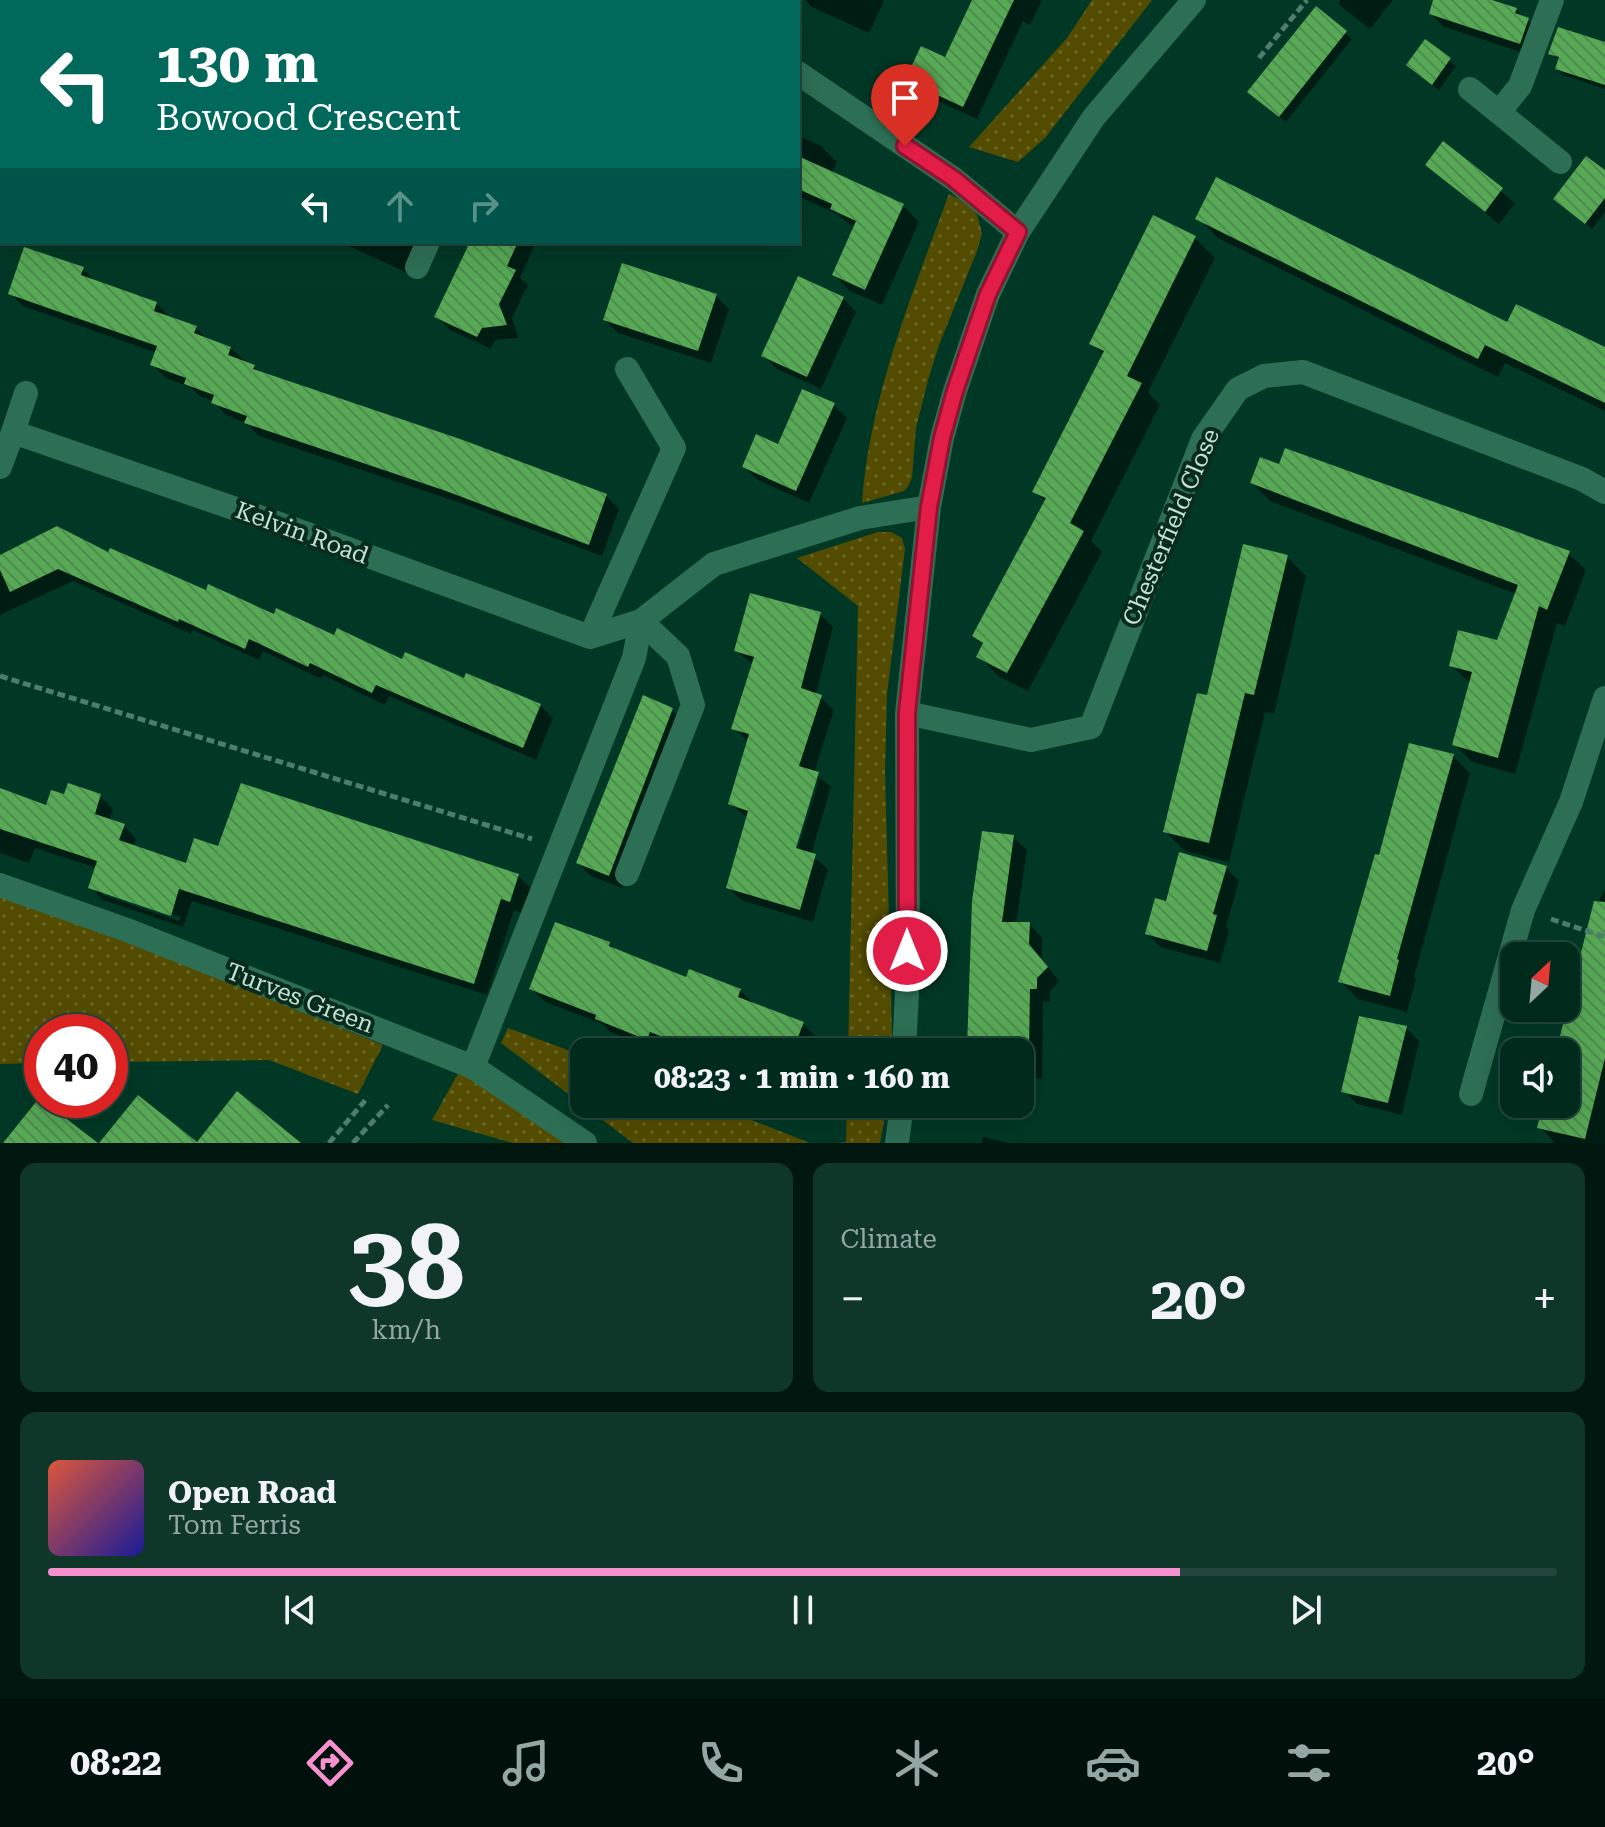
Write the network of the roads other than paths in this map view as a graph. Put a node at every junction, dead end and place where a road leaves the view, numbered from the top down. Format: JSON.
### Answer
{"nodes":[{"id":1,"x":1194,"y":0,"type":"edge"},
{"id":2,"x":1552,"y":0,"type":"edge"},
{"id":3,"x":800,"y":74,"type":"edge"},
{"id":4,"x":1470,"y":89,"type":"dead end"},
{"id":5,"x":1499,"y":112,"type":"junction"},
{"id":6,"x":1560,"y":162,"type":"dead end"},
{"id":7,"x":1018,"y":232,"type":"junction"},
{"id":8,"x":427,"y":244,"type":"edge"},
{"id":9,"x":417,"y":267,"type":"dead end"},
{"id":10,"x":627,"y":369,"type":"dead end"},
{"id":11,"x":26,"y":393,"type":"dead end"},
{"id":12,"x":13,"y":432,"type":"junction"},
{"id":13,"x":0,"y":467,"type":"edge"},
{"id":14,"x":1605,"y":492,"type":"edge"},
{"id":15,"x":929,"y":507,"type":"junction"},
{"id":16,"x":641,"y":621,"type":"junction"},
{"id":17,"x":590,"y":637,"type":"junction"},
{"id":18,"x":1605,"y":698,"type":"edge"},
{"id":19,"x":907,"y":713,"type":"junction"},
{"id":20,"x":627,"y":874,"type":"dead end"},
{"id":21,"x":0,"y":885,"type":"edge"},
{"id":22,"x":905,"y":1038,"type":"edge"},
{"id":23,"x":473,"y":1067,"type":"junction"},
{"id":24,"x":1471,"y":1094,"type":"dead end"},
{"id":25,"x":900,"y":1118,"type":"edge"},
{"id":26,"x":585,"y":1143,"type":"edge"},
{"id":27,"x":897,"y":1143,"type":"edge"}],
"edges":[{"from":1,"to":7,"type":"street"},
{"from":2,"to":5,"type":"street"},
{"from":3,"to":7,"type":"street"},
{"from":4,"to":5,"type":"street"},
{"from":5,"to":6,"type":"street"},
{"from":7,"to":15,"type":"street"},
{"from":8,"to":9,"type":"street"},
{"from":10,"to":17,"type":"street"},
{"from":11,"to":12,"type":"street"},
{"from":12,"to":13,"type":"street"},
{"from":12,"to":17,"type":"street","name":"Kelvin Road"},
{"from":14,"to":19,"type":"street","name":"Chesterfield Close"},
{"from":15,"to":16,"type":"street"},
{"from":15,"to":19,"type":"street"},
{"from":16,"to":17,"type":"street"},
{"from":16,"to":20,"type":"street"},
{"from":16,"to":23,"type":"street"},
{"from":18,"to":24,"type":"street"},
{"from":19,"to":22,"type":"street"},
{"from":21,"to":23,"type":"street","name":"Turves Green"},
{"from":23,"to":26,"type":"street","name":"Turves Green"},
{"from":25,"to":27,"type":"street"}]}
